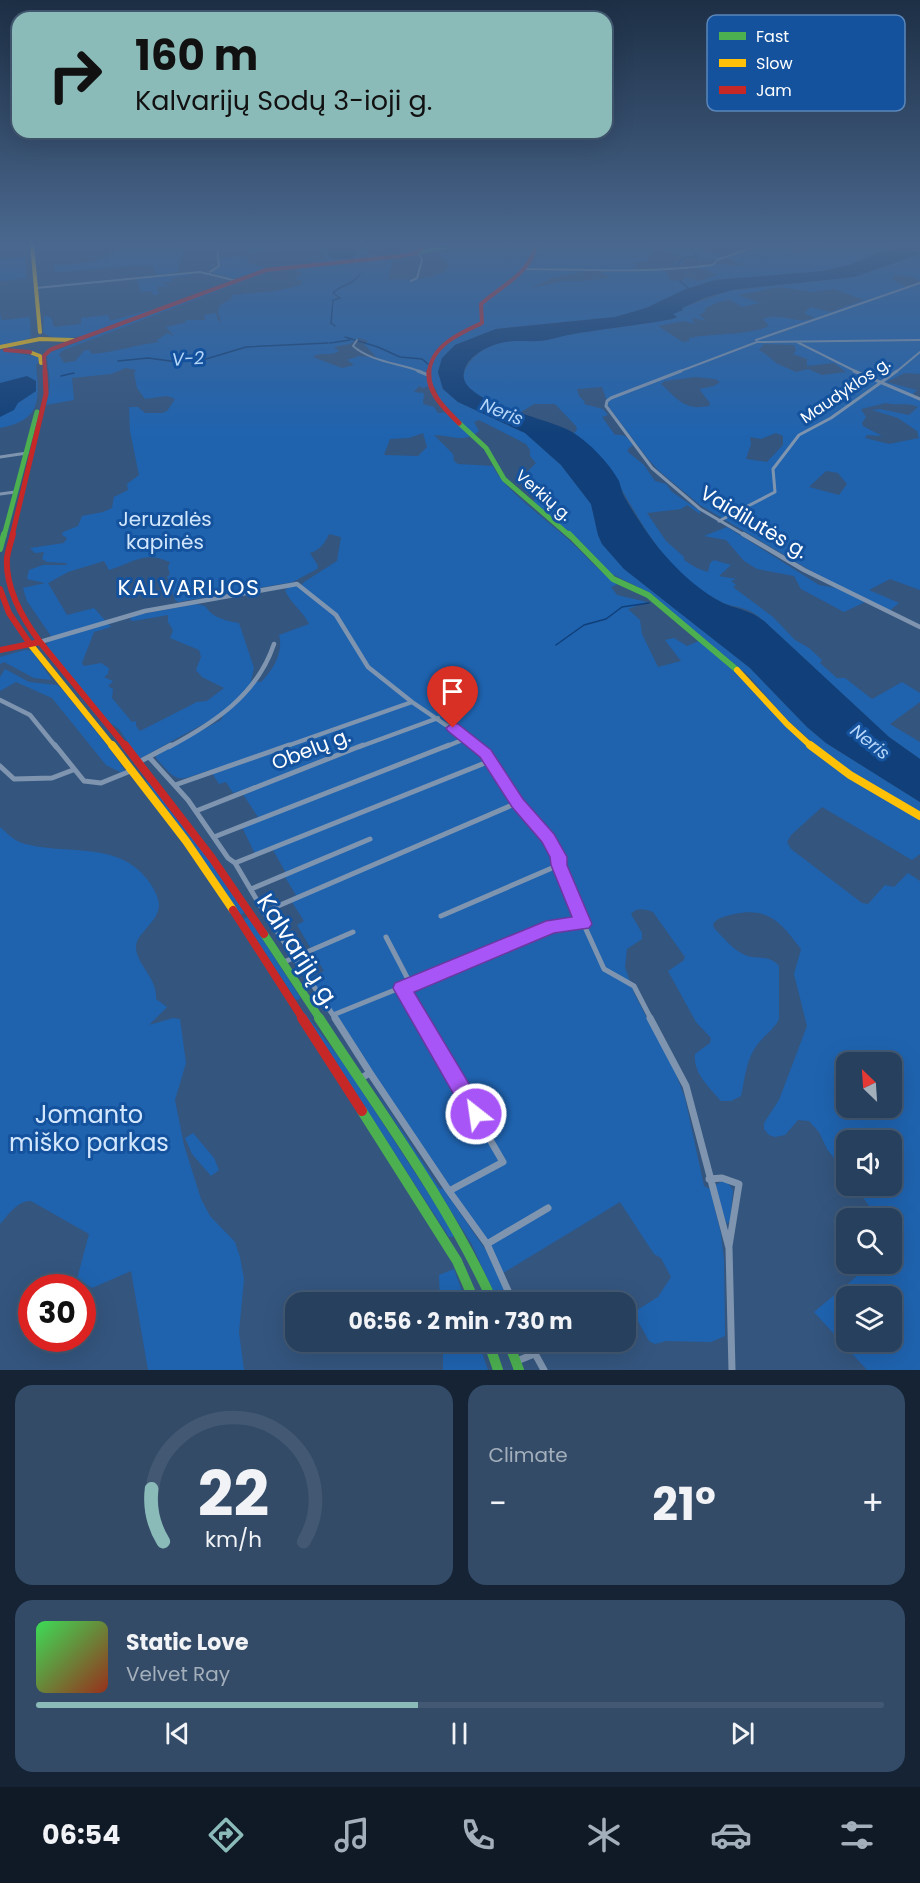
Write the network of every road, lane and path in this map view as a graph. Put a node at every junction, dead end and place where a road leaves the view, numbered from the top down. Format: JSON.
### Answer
{"nodes":[{"id":1,"x":38,"y":309,"type":"edge"},
{"id":2,"x":163,"y":309,"type":"edge"},
{"id":3,"x":480,"y":309,"type":"edge"},
{"id":4,"x":845,"y":309,"type":"edge"},
{"id":5,"x":40,"y":332,"type":"junction"},
{"id":6,"x":91,"y":336,"type":"junction"},
{"id":7,"x":52,"y":340,"type":"junction"},
{"id":8,"x":920,"y":340,"type":"edge"},
{"id":9,"x":356,"y":341,"type":"dead end"},
{"id":10,"x":796,"y":341,"type":"junction"},
{"id":11,"x":28,"y":342,"type":"junction"},
{"id":12,"x":757,"y":342,"type":"junction"},
{"id":13,"x":0,"y":348,"type":"edge"},
{"id":14,"x":51,"y":350,"type":"junction"},
{"id":15,"x":31,"y":352,"type":"junction"},
{"id":16,"x":920,"y":352,"type":"edge"},
{"id":17,"x":428,"y":375,"type":"junction"},
{"id":18,"x":882,"y":384,"type":"junction"},
{"id":19,"x":920,"y":399,"type":"edge"},
{"id":20,"x":29,"y":453,"type":"junction"},
{"id":21,"x":0,"y":457,"type":"edge"},
{"id":22,"x":19,"y":491,"type":"junction"},
{"id":23,"x":0,"y":494,"type":"edge"},
{"id":24,"x":719,"y":521,"type":"junction"},
{"id":25,"x":0,"y":549,"type":"edge"},
{"id":26,"x":8,"y":582,"type":"junction"},
{"id":27,"x":0,"y":584,"type":"edge"},
{"id":28,"x":0,"y":589,"type":"edge"},
{"id":29,"x":920,"y":627,"type":"edge"},
{"id":30,"x":40,"y":642,"type":"junction"},
{"id":31,"x":274,"y":644,"type":"dead end"},
{"id":32,"x":30,"y":645,"type":"junction"},
{"id":33,"x":0,"y":652,"type":"edge"},
{"id":34,"x":0,"y":700,"type":"edge"},
{"id":35,"x":412,"y":702,"type":"junction"},
{"id":36,"x":438,"y":718,"type":"junction"},
{"id":37,"x":467,"y":738,"type":"junction"},
{"id":38,"x":149,"y":757,"type":"junction"},
{"id":39,"x":490,"y":761,"type":"junction"},
{"id":40,"x":140,"y":764,"type":"junction"},
{"id":41,"x":0,"y":766,"type":"edge"},
{"id":42,"x":73,"y":770,"type":"junction"},
{"id":43,"x":133,"y":770,"type":"junction"},
{"id":44,"x":175,"y":785,"type":"junction"},
{"id":45,"x":517,"y":803,"type":"junction"},
{"id":46,"x":196,"y":811,"type":"junction"},
{"id":47,"x":920,"y":816,"type":"edge"},
{"id":48,"x":214,"y":837,"type":"junction"},
{"id":49,"x":370,"y":839,"type":"dead end"},
{"id":50,"x":235,"y":863,"type":"junction"},
{"id":51,"x":559,"y":865,"type":"junction"},
{"id":52,"x":251,"y":889,"type":"junction"},
{"id":53,"x":264,"y":912,"type":"junction"},
{"id":54,"x":441,"y":916,"type":"dead end"},
{"id":55,"x":583,"y":924,"type":"junction"},
{"id":56,"x":353,"y":932,"type":"dead end"},
{"id":57,"x":386,"y":937,"type":"dead end"},
{"id":58,"x":293,"y":958,"type":"junction"},
{"id":59,"x":283,"y":963,"type":"junction"},
{"id":60,"x":411,"y":985,"type":"junction"},
{"id":61,"x":402,"y":988,"type":"junction"},
{"id":62,"x":306,"y":998,"type":"junction"},
{"id":63,"x":294,"y":1004,"type":"junction"},
{"id":64,"x":333,"y":1015,"type":"junction"},
{"id":65,"x":370,"y":1073,"type":"junction"},
{"id":66,"x":359,"y":1079,"type":"junction"},
{"id":67,"x":710,"y":1179,"type":"junction"},
{"id":68,"x":449,"y":1191,"type":"junction"},
{"id":69,"x":548,"y":1208,"type":"dead end"},
{"id":70,"x":464,"y":1242,"type":"junction"},
{"id":71,"x":487,"y":1244,"type":"junction"},
{"id":72,"x":729,"y":1248,"type":"junction"},
{"id":73,"x":451,"y":1251,"type":"junction"},
{"id":74,"x":470,"y":1292,"type":"edge"},
{"id":75,"x":488,"y":1292,"type":"edge"},
{"id":76,"x":509,"y":1292,"type":"edge"},
{"id":77,"x":492,"y":1352,"type":"edge"},
{"id":78,"x":534,"y":1354,"type":"joint"},
{"id":79,"x":517,"y":1366,"type":"edge"},
{"id":80,"x":498,"y":1370,"type":"edge"},
{"id":81,"x":544,"y":1370,"type":"edge"},
{"id":82,"x":732,"y":1370,"type":"edge"}],
"edges":[{"from":1,"to":5,"type":"main road"},
{"from":2,"to":6,"type":"main road"},
{"from":3,"to":17,"type":"main road"},
{"from":4,"to":12,"type":"street"},
{"from":5,"to":7,"type":"main road"},
{"from":5,"to":11,"type":"main road"},
{"from":6,"to":7,"type":"main road"},
{"from":6,"to":14,"type":"main road"},
{"from":7,"to":11,"type":"main road"},
{"from":7,"to":14,"type":"main road"},
{"from":8,"to":10,"type":"street"},
{"from":9,"to":17,"type":"street"},
{"from":10,"to":12,"type":"street"},
{"from":10,"to":18,"type":"street"},
{"from":11,"to":13,"type":"main road"},
{"from":11,"to":15,"type":"main road"},
{"from":12,"to":24,"type":"street","name":"Vaidilutės g."},
{"from":13,"to":15,"type":"main road"},
{"from":14,"to":15,"type":"main road"},
{"from":14,"to":20,"type":"main road"},
{"from":15,"to":20,"type":"main road"},
{"from":16,"to":18,"type":"street","name":"Maudyklos g."},
{"from":17,"to":47,"type":"main road","name":"Verkių g."},
{"from":18,"to":19,"type":"street"},
{"from":18,"to":24,"type":"street","name":"Maudyklos g."},
{"from":20,"to":21,"type":"street"},
{"from":20,"to":22,"type":"main road"},
{"from":22,"to":23,"type":"street"},
{"from":22,"to":25,"type":"main road"},
{"from":22,"to":26,"type":"main road","name":"Kalvarijų g."},
{"from":24,"to":29,"type":"street","name":"Vaidilutės g."},
{"from":26,"to":27,"type":"main road"},
{"from":26,"to":30,"type":"main road","name":"Kalvarijų g."},
{"from":28,"to":32,"type":"main road","name":"Kalvarijų g."},
{"from":30,"to":32,"type":"main road"},
{"from":30,"to":35,"type":"street"},
{"from":30,"to":40,"type":"main road","name":"Kalvarijų g."},
{"from":31,"to":38,"type":"street"},
{"from":32,"to":33,"type":"main road"},
{"from":32,"to":43,"type":"main road","name":"Kalvarijų g."},
{"from":34,"to":42,"type":"street"},
{"from":35,"to":36,"type":"street"},
{"from":35,"to":44,"type":"street"},
{"from":36,"to":37,"type":"street"},
{"from":36,"to":46,"type":"street","name":"Obelų g."},
{"from":37,"to":39,"type":"street"},
{"from":37,"to":48,"type":"street"},
{"from":38,"to":40,"type":"street"},
{"from":38,"to":44,"type":"street"},
{"from":39,"to":45,"type":"street"},
{"from":39,"to":50,"type":"street"},
{"from":40,"to":43,"type":"main road"},
{"from":40,"to":59,"type":"main road","name":"Kalvarijų g."},
{"from":41,"to":42,"type":"street"},
{"from":42,"to":43,"type":"street"},
{"from":43,"to":63,"type":"main road","name":"Kalvarijų g."},
{"from":44,"to":46,"type":"street"},
{"from":45,"to":51,"type":"street"},
{"from":45,"to":53,"type":"street"},
{"from":46,"to":48,"type":"street"},
{"from":48,"to":50,"type":"street"},
{"from":49,"to":52,"type":"street"},
{"from":50,"to":52,"type":"street"},
{"from":51,"to":54,"type":"street"},
{"from":51,"to":55,"type":"street"},
{"from":52,"to":53,"type":"street"},
{"from":53,"to":58,"type":"street"},
{"from":55,"to":60,"type":"street"},
{"from":55,"to":67,"type":"street"},
{"from":56,"to":58,"type":"street"},
{"from":57,"to":60,"type":"street"},
{"from":58,"to":59,"type":"street"},
{"from":58,"to":64,"type":"street"},
{"from":59,"to":62,"type":"main road","name":"Kalvarijų g."},
{"from":60,"to":61,"type":"street"},
{"from":61,"to":64,"type":"street"},
{"from":61,"to":68,"type":"street"},
{"from":62,"to":63,"type":"main road"},
{"from":62,"to":66,"type":"main road","name":"Kalvarijų g."},
{"from":63,"to":73,"type":"main road","name":"Kalvarijų g."},
{"from":64,"to":65,"type":"street"},
{"from":65,"to":66,"type":"street"},
{"from":65,"to":68,"type":"street"},
{"from":66,"to":70,"type":"main road","name":"Kalvarijų g."},
{"from":67,"to":72,"type":"street"},
{"from":67,"to":72,"type":"street"},
{"from":68,"to":71,"type":"street"},
{"from":69,"to":71,"type":"street"},
{"from":70,"to":73,"type":"main road"},
{"from":70,"to":75,"type":"main road","name":"Kalvarijų g."},
{"from":71,"to":76,"type":"street"},
{"from":72,"to":82,"type":"street"},
{"from":73,"to":74,"type":"main road","name":"Kalvarijų g."},
{"from":77,"to":80,"type":"main road"},
{"from":78,"to":79,"type":"street"},
{"from":78,"to":81,"type":"street"}]}
